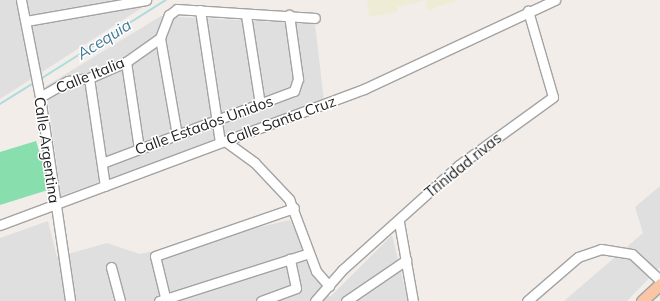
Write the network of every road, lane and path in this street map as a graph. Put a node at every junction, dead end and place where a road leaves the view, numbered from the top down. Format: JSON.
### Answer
{"nodes":[{"id":1,"x":22,"y":0,"type":"edge"},
{"id":2,"x":146,"y":0,"type":"edge"},
{"id":3,"x":556,"y":0,"type":"edge"},
{"id":4,"x":200,"y":10,"type":"junction"},
{"id":5,"x":528,"y":11,"type":"junction"},
{"id":6,"x":246,"y":15,"type":"junction"},
{"id":7,"x":289,"y":15,"type":"junction"},
{"id":8,"x":315,"y":18,"type":"dead end"},
{"id":9,"x":26,"y":21,"type":"junction"},
{"id":10,"x":160,"y":38,"type":"junction"},
{"id":11,"x":126,"y":62,"type":"junction"},
{"id":12,"x":89,"y":78,"type":"junction"},
{"id":13,"x":40,"y":97,"type":"junction"},
{"id":14,"x":260,"y":104,"type":"junction"},
{"id":15,"x":214,"y":121,"type":"junction"},
{"id":16,"x":177,"y":135,"type":"junction"},
{"id":17,"x":222,"y":142,"type":"junction"},
{"id":18,"x":139,"y":149,"type":"junction"},
{"id":19,"x":102,"y":163,"type":"junction"},
{"id":20,"x":105,"y":186,"type":"junction"},
{"id":21,"x":55,"y":205,"type":"junction"},
{"id":22,"x":294,"y":208,"type":"junction"},
{"id":23,"x":398,"y":222,"type":"junction"},
{"id":24,"x":0,"y":225,"type":"edge"},
{"id":25,"x":309,"y":253,"type":"junction"},
{"id":26,"x":290,"y":259,"type":"junction"},
{"id":27,"x":406,"y":260,"type":"junction"},
{"id":28,"x":111,"y":267,"type":"dead end"},
{"id":29,"x":660,"y":280,"type":"edge"},
{"id":30,"x":660,"y":284,"type":"edge"},
{"id":31,"x":329,"y":286,"type":"junction"},
{"id":32,"x":164,"y":300,"type":"edge"},
{"id":33,"x":318,"y":300,"type":"edge"},
{"id":34,"x":70,"y":301,"type":"edge"},
{"id":35,"x":120,"y":301,"type":"edge"},
{"id":36,"x":261,"y":301,"type":"edge"},
{"id":37,"x":346,"y":301,"type":"edge"},
{"id":38,"x":413,"y":301,"type":"edge"},
{"id":39,"x":527,"y":301,"type":"edge"},
{"id":40,"x":642,"y":301,"type":"edge"}],
"edges":[{"from":1,"to":9,"type":"street","name":"Calle Argentina"},
{"from":2,"to":9,"type":"street"},
{"from":3,"to":5,"type":"street","name":"Calle Santa Cruz"},
{"from":4,"to":6,"type":"street"},
{"from":4,"to":10,"type":"street"},
{"from":4,"to":15,"type":"street"},
{"from":5,"to":17,"type":"street","name":"Calle Santa Cruz"},
{"from":5,"to":23,"type":"street","name":"Trinidad rivas"},
{"from":6,"to":7,"type":"street"},
{"from":6,"to":14,"type":"street"},
{"from":7,"to":8,"type":"street"},
{"from":7,"to":14,"type":"street","name":"Calle Estados Unidos"},
{"from":9,"to":13,"type":"street","name":"Calle Argentina"},
{"from":10,"to":11,"type":"street","name":"Calle Italia"},
{"from":10,"to":16,"type":"street"},
{"from":11,"to":12,"type":"street","name":"Calle Italia"},
{"from":11,"to":18,"type":"street"},
{"from":12,"to":13,"type":"street","name":"Calle Italia"},
{"from":12,"to":19,"type":"street"},
{"from":13,"to":21,"type":"street","name":"Calle Argentina"},
{"from":14,"to":15,"type":"street","name":"Calle Estados Unidos"},
{"from":15,"to":16,"type":"street","name":"Calle Estados Unidos"},
{"from":15,"to":17,"type":"street"},
{"from":16,"to":18,"type":"street","name":"Calle Estados Unidos"},
{"from":17,"to":20,"type":"street","name":"Calle Santa Cruz"},
{"from":17,"to":22,"type":"street"},
{"from":18,"to":19,"type":"street","name":"Calle Estados Unidos"},
{"from":19,"to":20,"type":"street"},
{"from":20,"to":21,"type":"street","name":"Calle Santa Cruz"},
{"from":21,"to":24,"type":"street","name":"Calle Santa Cruz"},
{"from":21,"to":34,"type":"street","name":"Calle Argentina"},
{"from":22,"to":25,"type":"street"},
{"from":22,"to":32,"type":"street"},
{"from":23,"to":27,"type":"street"},
{"from":23,"to":31,"type":"street","name":"Trinidad rivas"},
{"from":25,"to":26,"type":"street"},
{"from":25,"to":31,"type":"street"},
{"from":26,"to":32,"type":"street"},
{"from":26,"to":36,"type":"street"},
{"from":27,"to":37,"type":"street"},
{"from":27,"to":38,"type":"street"},
{"from":28,"to":35,"type":"street"},
{"from":29,"to":39,"type":"street"},
{"from":30,"to":40,"type":"main road"},
{"from":31,"to":33,"type":"street","name":"Trinidad rivas"}]}
